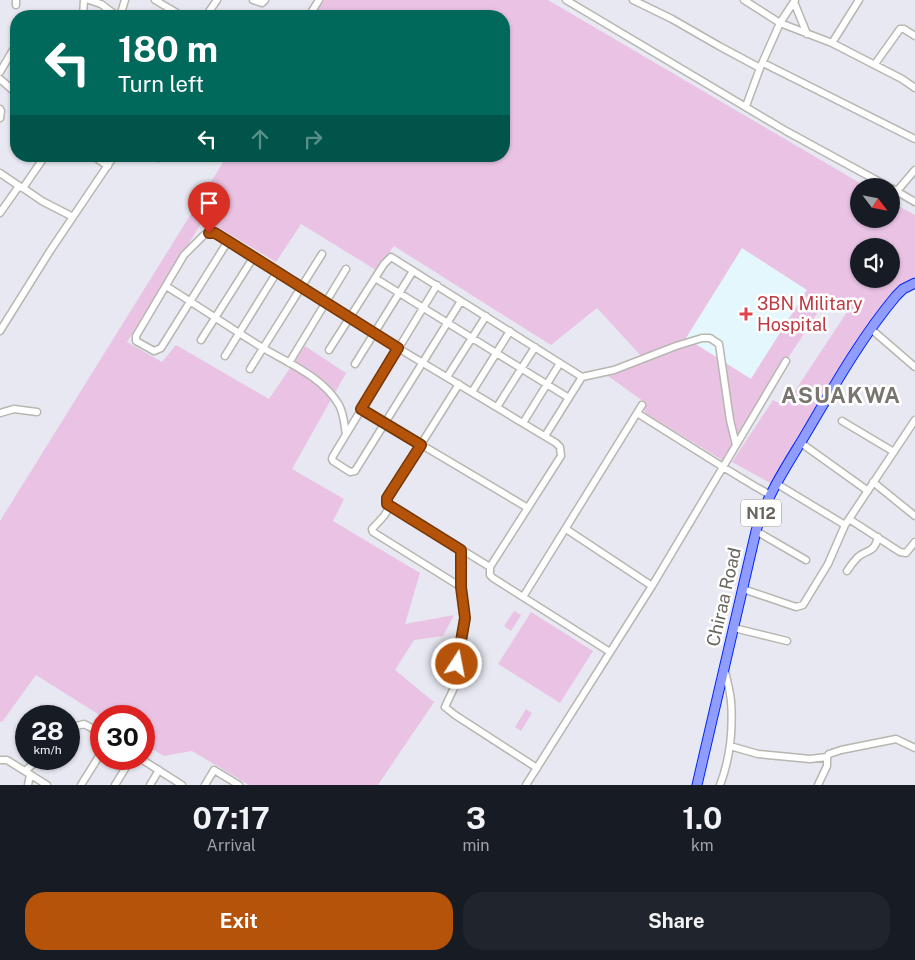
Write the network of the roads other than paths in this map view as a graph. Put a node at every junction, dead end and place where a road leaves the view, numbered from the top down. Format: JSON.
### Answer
{"nodes":[{"id":1,"x":89,"y":0,"type":"edge"},
{"id":2,"x":155,"y":0,"type":"edge"},
{"id":3,"x":253,"y":0,"type":"edge"},
{"id":4,"x":265,"y":0,"type":"edge"},
{"id":5,"x":566,"y":0,"type":"edge"},
{"id":6,"x":633,"y":0,"type":"edge"},
{"id":7,"x":744,"y":0,"type":"edge"},
{"id":8,"x":859,"y":0,"type":"edge"},
{"id":9,"x":795,"y":1,"type":"edge"},
{"id":10,"x":110,"y":10,"type":"edge"},
{"id":11,"x":172,"y":10,"type":"edge"},
{"id":12,"x":780,"y":23,"type":"junction"},
{"id":13,"x":807,"y":34,"type":"junction"},
{"id":14,"x":915,"y":36,"type":"edge"},
{"id":15,"x":832,"y":43,"type":"junction"},
{"id":16,"x":10,"y":55,"type":"edge"},
{"id":17,"x":875,"y":64,"type":"junction"},
{"id":18,"x":762,"y":65,"type":"junction"},
{"id":19,"x":0,"y":72,"type":"edge"},
{"id":20,"x":0,"y":79,"type":"edge"},
{"id":21,"x":10,"y":88,"type":"edge"},
{"id":22,"x":915,"y":88,"type":"edge"},
{"id":23,"x":746,"y":106,"type":"junction"},
{"id":24,"x":0,"y":109,"type":"edge"},
{"id":25,"x":0,"y":118,"type":"edge"},
{"id":26,"x":915,"y":139,"type":"edge"},
{"id":27,"x":40,"y":162,"type":"edge"},
{"id":28,"x":102,"y":162,"type":"edge"},
{"id":29,"x":110,"y":162,"type":"edge"},
{"id":30,"x":108,"y":166,"type":"junction"},
{"id":31,"x":915,"y":170,"type":"edge"},
{"id":32,"x":0,"y":173,"type":"edge"},
{"id":33,"x":872,"y":178,"type":"edge"},
{"id":34,"x":900,"y":184,"type":"edge"},
{"id":35,"x":21,"y":187,"type":"junction"},
{"id":36,"x":900,"y":193,"type":"edge"},
{"id":37,"x":915,"y":202,"type":"edge"},
{"id":38,"x":0,"y":213,"type":"edge"},
{"id":39,"x":73,"y":217,"type":"junction"},
{"id":40,"x":228,"y":241,"type":"junction"},
{"id":41,"x":322,"y":254,"type":"dead end"},
{"id":42,"x":253,"y":258,"type":"junction"},
{"id":43,"x":346,"y":269,"type":"dead end"},
{"id":44,"x":413,"y":271,"type":"junction"},
{"id":45,"x":277,"y":272,"type":"junction"},
{"id":46,"x":375,"y":278,"type":"junction"},
{"id":47,"x":915,"y":283,"type":"edge"},
{"id":48,"x":437,"y":285,"type":"junction"},
{"id":49,"x":166,"y":286,"type":"junction"},
{"id":50,"x":301,"y":287,"type":"junction"},
{"id":51,"x":400,"y":293,"type":"junction"},
{"id":52,"x":461,"y":301,"type":"junction"},
{"id":53,"x":190,"y":302,"type":"junction"},
{"id":54,"x":325,"y":302,"type":"junction"},
{"id":55,"x":423,"y":307,"type":"junction"},
{"id":56,"x":486,"y":316,"type":"junction"},
{"id":57,"x":215,"y":317,"type":"junction"},
{"id":58,"x":350,"y":318,"type":"junction"},
{"id":59,"x":448,"y":323,"type":"junction"},
{"id":60,"x":871,"y":330,"type":"junction"},
{"id":61,"x":0,"y":331,"type":"edge"},
{"id":62,"x":510,"y":331,"type":"junction"},
{"id":63,"x":239,"y":333,"type":"junction"},
{"id":64,"x":374,"y":333,"type":"junction"},
{"id":65,"x":472,"y":338,"type":"junction"},
{"id":66,"x":201,"y":340,"type":"dead end"},
{"id":67,"x":535,"y":347,"type":"junction"},
{"id":68,"x":263,"y":348,"type":"junction"},
{"id":69,"x":398,"y":348,"type":"junction"},
{"id":70,"x":329,"y":350,"type":"dead end"},
{"id":71,"x":497,"y":353,"type":"junction"},
{"id":72,"x":225,"y":356,"type":"dead end"},
{"id":73,"x":786,"y":362,"type":"dead end"},
{"id":74,"x":289,"y":363,"type":"junction"},
{"id":75,"x":423,"y":363,"type":"junction"},
{"id":76,"x":560,"y":363,"type":"junction"},
{"id":77,"x":355,"y":364,"type":"dead end"},
{"id":78,"x":915,"y":367,"type":"edge"},
{"id":79,"x":522,"y":368,"type":"junction"},
{"id":80,"x":250,"y":369,"type":"dead end"},
{"id":81,"x":447,"y":377,"type":"junction"},
{"id":82,"x":582,"y":377,"type":"junction"},
{"id":83,"x":459,"y":384,"type":"junction"},
{"id":84,"x":547,"y":384,"type":"junction"},
{"id":85,"x":472,"y":392,"type":"junction"},
{"id":86,"x":569,"y":398,"type":"junction"},
{"id":87,"x":642,"y":405,"type":"dead end"},
{"id":88,"x":497,"y":408,"type":"junction"},
{"id":89,"x":361,"y":409,"type":"junction"},
{"id":90,"x":37,"y":412,"type":"dead end"},
{"id":91,"x":0,"y":413,"type":"edge"},
{"id":92,"x":637,"y":413,"type":"junction"},
{"id":93,"x":915,"y":420,"type":"edge"},
{"id":94,"x":842,"y":421,"type":"dead end"},
{"id":95,"x":523,"y":423,"type":"junction"},
{"id":96,"x":385,"y":424,"type":"junction"},
{"id":97,"x":346,"y":434,"type":"junction"},
{"id":98,"x":545,"y":436,"type":"junction"},
{"id":99,"x":801,"y":443,"type":"junction"},
{"id":100,"x":421,"y":445,"type":"junction"},
{"id":101,"x":736,"y":445,"type":"junction"},
{"id":102,"x":894,"y":452,"type":"junction"},
{"id":103,"x":723,"y":467,"type":"junction"},
{"id":104,"x":873,"y":482,"type":"junction"},
{"id":105,"x":776,"y":484,"type":"junction"},
{"id":106,"x":868,"y":491,"type":"junction"},
{"id":107,"x":770,"y":495,"type":"junction"},
{"id":108,"x":390,"y":506,"type":"junction"},
{"id":109,"x":528,"y":508,"type":"junction"},
{"id":110,"x":915,"y":516,"type":"edge"},
{"id":111,"x":847,"y":522,"type":"junction"},
{"id":112,"x":566,"y":528,"type":"junction"},
{"id":113,"x":756,"y":532,"type":"junction"},
{"id":114,"x":878,"y":538,"type":"junction"},
{"id":115,"x":915,"y":542,"type":"edge"},
{"id":116,"x":461,"y":550,"type":"junction"},
{"id":117,"x":806,"y":560,"type":"dead end"},
{"id":118,"x":490,"y":567,"type":"junction"},
{"id":119,"x":847,"y":571,"type":"dead end"},
{"id":120,"x":652,"y":586,"type":"junction"},
{"id":121,"x":461,"y":587,"type":"junction"},
{"id":122,"x":743,"y":589,"type":"junction"},
{"id":123,"x":523,"y":597,"type":"junction"},
{"id":124,"x":734,"y":628,"type":"junction"},
{"id":125,"x":787,"y":641,"type":"dead end"},
{"id":126,"x":610,"y":652,"type":"junction"},
{"id":127,"x":724,"y":669,"type":"junction"},
{"id":128,"x":730,"y":746,"type":"junction"},
{"id":129,"x":915,"y":748,"type":"edge"},
{"id":130,"x":827,"y":757,"type":"junction"},
{"id":131,"x":0,"y":760,"type":"edge"},
{"id":132,"x":155,"y":767,"type":"edge"},
{"id":133,"x":537,"y":768,"type":"junction"},
{"id":134,"x":30,"y":770,"type":"edge"},
{"id":135,"x":90,"y":770,"type":"edge"},
{"id":136,"x":124,"y":770,"type":"edge"},
{"id":137,"x":159,"y":770,"type":"junction"},
{"id":138,"x":27,"y":773,"type":"junction"},
{"id":139,"x":237,"y":784,"type":"edge"},
{"id":140,"x":28,"y":785,"type":"edge"},
{"id":141,"x":47,"y":785,"type":"edge"},
{"id":142,"x":81,"y":785,"type":"edge"},
{"id":143,"x":115,"y":785,"type":"edge"},
{"id":144,"x":150,"y":785,"type":"edge"},
{"id":145,"x":182,"y":785,"type":"edge"},
{"id":146,"x":204,"y":785,"type":"edge"},
{"id":147,"x":526,"y":785,"type":"edge"},
{"id":148,"x":697,"y":785,"type":"edge"},
{"id":149,"x":720,"y":785,"type":"edge"},
{"id":150,"x":818,"y":785,"type":"edge"}],
"edges":[{"from":1,"to":10,"type":"street"},
{"from":2,"to":11,"type":"street"},
{"from":3,"to":4,"type":"street"},
{"from":5,"to":23,"type":"street"},
{"from":6,"to":18,"type":"street"},
{"from":7,"to":12,"type":"street"},
{"from":8,"to":15,"type":"street"},
{"from":9,"to":12,"type":"street"},
{"from":9,"to":13,"type":"street"},
{"from":12,"to":13,"type":"street"},
{"from":12,"to":18,"type":"street"},
{"from":13,"to":15,"type":"street"},
{"from":14,"to":17,"type":"street"},
{"from":15,"to":17,"type":"street"},
{"from":16,"to":19,"type":"street"},
{"from":17,"to":22,"type":"street"},
{"from":18,"to":23,"type":"street"},
{"from":18,"to":26,"type":"street"},
{"from":20,"to":21,"type":"street"},
{"from":23,"to":33,"type":"street"},
{"from":24,"to":25,"type":"street"},
{"from":27,"to":35,"type":"street"},
{"from":28,"to":30,"type":"street"},
{"from":29,"to":30,"type":"street"},
{"from":30,"to":39,"type":"street"},
{"from":31,"to":34,"type":"street"},
{"from":32,"to":35,"type":"street"},
{"from":35,"to":38,"type":"street"},
{"from":35,"to":39,"type":"street"},
{"from":36,"to":37,"type":"street"},
{"from":39,"to":61,"type":"street"},
{"from":40,"to":42,"type":"street"},
{"from":40,"to":49,"type":"street"},
{"from":40,"to":53,"type":"street"},
{"from":41,"to":50,"type":"street"},
{"from":42,"to":45,"type":"street"},
{"from":42,"to":57,"type":"street"},
{"from":43,"to":54,"type":"street"},
{"from":44,"to":46,"type":"street"},
{"from":44,"to":48,"type":"street"},
{"from":44,"to":51,"type":"street"},
{"from":45,"to":50,"type":"street"},
{"from":45,"to":63,"type":"street"},
{"from":46,"to":51,"type":"street"},
{"from":46,"to":58,"type":"street"},
{"from":47,"to":60,"type":"highway","name":"Chiraa Road","number":"N12"},
{"from":48,"to":52,"type":"street"},
{"from":48,"to":55,"type":"street"},
{"from":49,"to":53,"type":"street"},
{"from":49,"to":53,"type":"street"},
{"from":50,"to":54,"type":"street"},
{"from":50,"to":68,"type":"street"},
{"from":51,"to":55,"type":"street"},
{"from":51,"to":64,"type":"street"},
{"from":52,"to":56,"type":"street"},
{"from":52,"to":59,"type":"street"},
{"from":53,"to":57,"type":"street"},
{"from":54,"to":58,"type":"street"},
{"from":54,"to":74,"type":"street"},
{"from":55,"to":59,"type":"street"},
{"from":55,"to":69,"type":"street"},
{"from":56,"to":62,"type":"street"},
{"from":56,"to":65,"type":"street"},
{"from":57,"to":63,"type":"street"},
{"from":57,"to":66,"type":"street"},
{"from":58,"to":64,"type":"street"},
{"from":58,"to":70,"type":"street"},
{"from":59,"to":65,"type":"street"},
{"from":59,"to":75,"type":"street"},
{"from":60,"to":78,"type":"street"},
{"from":60,"to":99,"type":"highway","name":"Chiraa Road","number":"N12"},
{"from":62,"to":67,"type":"street"},
{"from":62,"to":71,"type":"street"},
{"from":63,"to":68,"type":"street"},
{"from":63,"to":72,"type":"street"},
{"from":64,"to":69,"type":"street"},
{"from":64,"to":77,"type":"street"},
{"from":65,"to":71,"type":"street"},
{"from":65,"to":81,"type":"street"},
{"from":67,"to":76,"type":"street"},
{"from":67,"to":79,"type":"street"},
{"from":68,"to":74,"type":"street"},
{"from":68,"to":80,"type":"street"},
{"from":69,"to":75,"type":"street"},
{"from":69,"to":89,"type":"street"},
{"from":71,"to":79,"type":"street"},
{"from":71,"to":85,"type":"street"},
{"from":73,"to":101,"type":"street"},
{"from":74,"to":97,"type":"street"},
{"from":75,"to":81,"type":"street"},
{"from":75,"to":96,"type":"street"},
{"from":76,"to":82,"type":"street"},
{"from":76,"to":84,"type":"street"},
{"from":79,"to":84,"type":"street"},
{"from":79,"to":88,"type":"street"},
{"from":81,"to":83,"type":"street"},
{"from":82,"to":86,"type":"street"},
{"from":82,"to":101,"type":"street"},
{"from":83,"to":85,"type":"street"},
{"from":83,"to":100,"type":"street"},
{"from":84,"to":86,"type":"street"},
{"from":84,"to":95,"type":"street"},
{"from":85,"to":88,"type":"street"},
{"from":86,"to":98,"type":"street"},
{"from":87,"to":92,"type":"street"},
{"from":88,"to":95,"type":"street"},
{"from":89,"to":96,"type":"street"},
{"from":89,"to":97,"type":"street"},
{"from":90,"to":91,"type":"street"},
{"from":92,"to":103,"type":"street"},
{"from":92,"to":112,"type":"street"},
{"from":93,"to":102,"type":"street"},
{"from":94,"to":102,"type":"street"},
{"from":95,"to":98,"type":"street"},
{"from":96,"to":97,"type":"street"},
{"from":96,"to":100,"type":"street"},
{"from":98,"to":109,"type":"street"},
{"from":99,"to":105,"type":"highway","name":"Chiraa Road","number":"N12"},
{"from":99,"to":106,"type":"street"},
{"from":100,"to":108,"type":"street"},
{"from":100,"to":109,"type":"street"},
{"from":101,"to":103,"type":"street"},
{"from":102,"to":104,"type":"street"},
{"from":103,"to":107,"type":"street"},
{"from":103,"to":120,"type":"street"},
{"from":104,"to":106,"type":"street"},
{"from":104,"to":110,"type":"street"},
{"from":105,"to":107,"type":"highway","name":"Chiraa Road","number":"N12"},
{"from":105,"to":111,"type":"street"},
{"from":106,"to":111,"type":"street"},
{"from":107,"to":113,"type":"highway","name":"Chiraa Road","number":"N12"},
{"from":108,"to":116,"type":"street"},
{"from":108,"to":121,"type":"street"},
{"from":109,"to":118,"type":"street"},
{"from":111,"to":114,"type":"street"},
{"from":111,"to":122,"type":"street"},
{"from":112,"to":120,"type":"street"},
{"from":112,"to":123,"type":"street"},
{"from":113,"to":117,"type":"street"},
{"from":113,"to":122,"type":"highway","name":"Chiraa Road","number":"N12"},
{"from":114,"to":115,"type":"street"},
{"from":114,"to":119,"type":"street"},
{"from":116,"to":118,"type":"street"},
{"from":116,"to":121,"type":"street"},
{"from":118,"to":123,"type":"street"},
{"from":120,"to":126,"type":"street"},
{"from":121,"to":133,"type":"street"},
{"from":122,"to":124,"type":"highway","name":"Chiraa Road","number":"N12"},
{"from":123,"to":126,"type":"street"},
{"from":124,"to":125,"type":"street"},
{"from":124,"to":127,"type":"highway","name":"Chiraa Road","number":"N12"},
{"from":126,"to":133,"type":"street"},
{"from":127,"to":128,"type":"street"},
{"from":127,"to":148,"type":"highway","name":"Chiraa Road","number":"N12"},
{"from":128,"to":130,"type":"street"},
{"from":128,"to":149,"type":"street"},
{"from":129,"to":130,"type":"street"},
{"from":130,"to":150,"type":"street"},
{"from":131,"to":138,"type":"street"},
{"from":132,"to":137,"type":"street"},
{"from":133,"to":147,"type":"street"},
{"from":134,"to":138,"type":"street"},
{"from":135,"to":142,"type":"street"},
{"from":136,"to":143,"type":"street"},
{"from":137,"to":144,"type":"street"},
{"from":137,"to":145,"type":"street"},
{"from":138,"to":140,"type":"street"},
{"from":138,"to":141,"type":"street"},
{"from":139,"to":146,"type":"street"}]}
